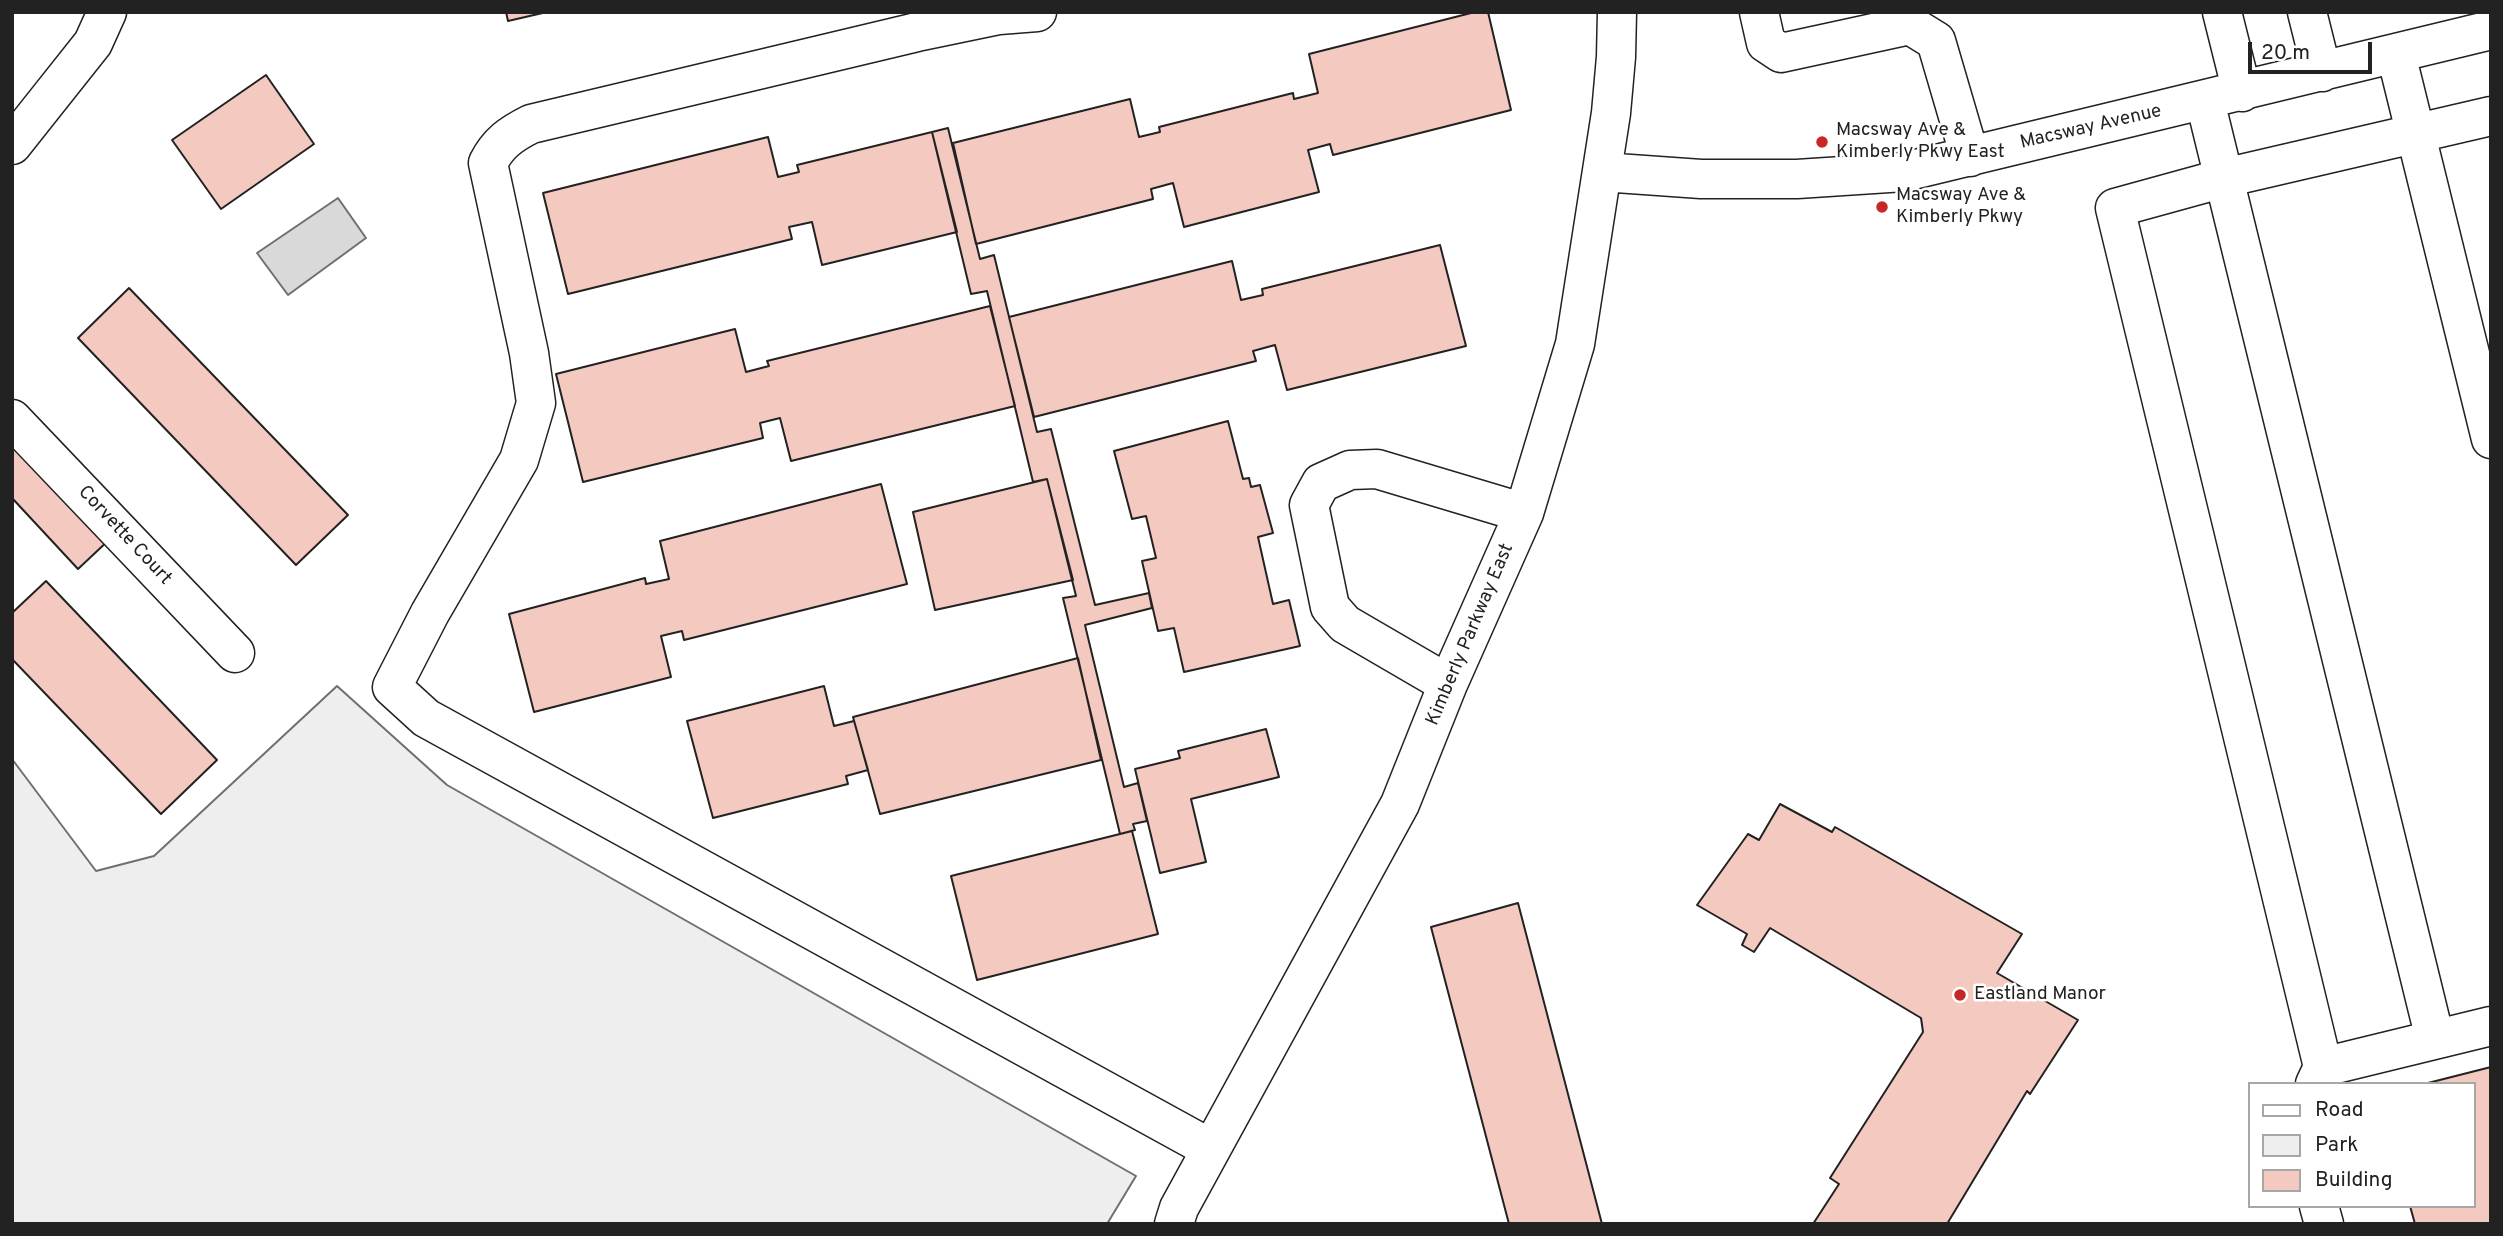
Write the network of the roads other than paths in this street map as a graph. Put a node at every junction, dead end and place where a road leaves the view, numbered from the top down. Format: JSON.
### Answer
{"nodes":[{"id":1,"x":107,"y":12,"type":"edge"},
{"id":2,"x":1037,"y":12,"type":"edge"},
{"id":3,"x":1617,"y":12,"type":"edge"},
{"id":4,"x":1759,"y":12,"type":"edge"},
{"id":5,"x":2222,"y":12,"type":"edge"},
{"id":6,"x":2306,"y":12,"type":"edge"},
{"id":7,"x":2491,"y":30,"type":"edge"},
{"id":8,"x":2396,"y":54,"type":"junction"},
{"id":9,"x":2322,"y":72,"type":"junction"},
{"id":10,"x":2242,"y":92,"type":"junction"},
{"id":11,"x":2205,"y":101,"type":"junction"},
{"id":12,"x":2491,"y":116,"type":"edge"},
{"id":13,"x":2417,"y":133,"type":"junction"},
{"id":14,"x":12,"y":145,"type":"edge"},
{"id":15,"x":1970,"y":157,"type":"junction"},
{"id":16,"x":1602,"y":172,"type":"junction"},
{"id":17,"x":2224,"y":178,"type":"junction"},
{"id":18,"x":12,"y":419,"type":"edge"},
{"id":19,"x":2491,"y":439,"type":"edge"},
{"id":20,"x":1524,"y":513,"type":"junction"},
{"id":21,"x":235,"y":653,"type":"dead end"},
{"id":22,"x":1448,"y":684,"type":"junction"},
{"id":23,"x":2491,"y":1026,"type":"edge"},
{"id":24,"x":2435,"y":1040,"type":"junction"},
{"id":25,"x":2319,"y":1075,"type":"edge"},
{"id":26,"x":1212,"y":1149,"type":"junction"},
{"id":27,"x":1177,"y":1216,"type":"edge"}],
"edges":[{"from":1,"to":14,"type":"street"},
{"from":2,"to":26,"type":"street"},
{"from":3,"to":16,"type":"street","name":"Kimberly Parkway East"},
{"from":4,"to":15,"type":"street"},
{"from":5,"to":10,"type":"street"},
{"from":6,"to":9,"type":"street"},
{"from":7,"to":8,"type":"street","name":"Macsway Avenue"},
{"from":8,"to":9,"type":"street","name":"Macsway Avenue"},
{"from":8,"to":13,"type":"street"},
{"from":9,"to":10,"type":"street","name":"Macsway Avenue"},
{"from":10,"to":11,"type":"street","name":"Macsway Avenue"},
{"from":11,"to":15,"type":"street","name":"Macsway Avenue"},
{"from":11,"to":17,"type":"street"},
{"from":12,"to":13,"type":"street"},
{"from":13,"to":17,"type":"street"},
{"from":13,"to":19,"type":"street"},
{"from":15,"to":16,"type":"street","name":"Macsway Avenue"},
{"from":16,"to":20,"type":"street","name":"Kimberly Parkway East"},
{"from":17,"to":24,"type":"street"},
{"from":17,"to":25,"type":"street"},
{"from":18,"to":21,"type":"street","name":"Corvette Court"},
{"from":20,"to":22,"type":"street","name":"Kimberly Parkway East"},
{"from":20,"to":22,"type":"street"},
{"from":22,"to":26,"type":"street","name":"Kimberly Parkway East"},
{"from":23,"to":24,"type":"street"},
{"from":24,"to":25,"type":"street"},
{"from":26,"to":27,"type":"street","name":"Kimberly Parkway East"}]}
